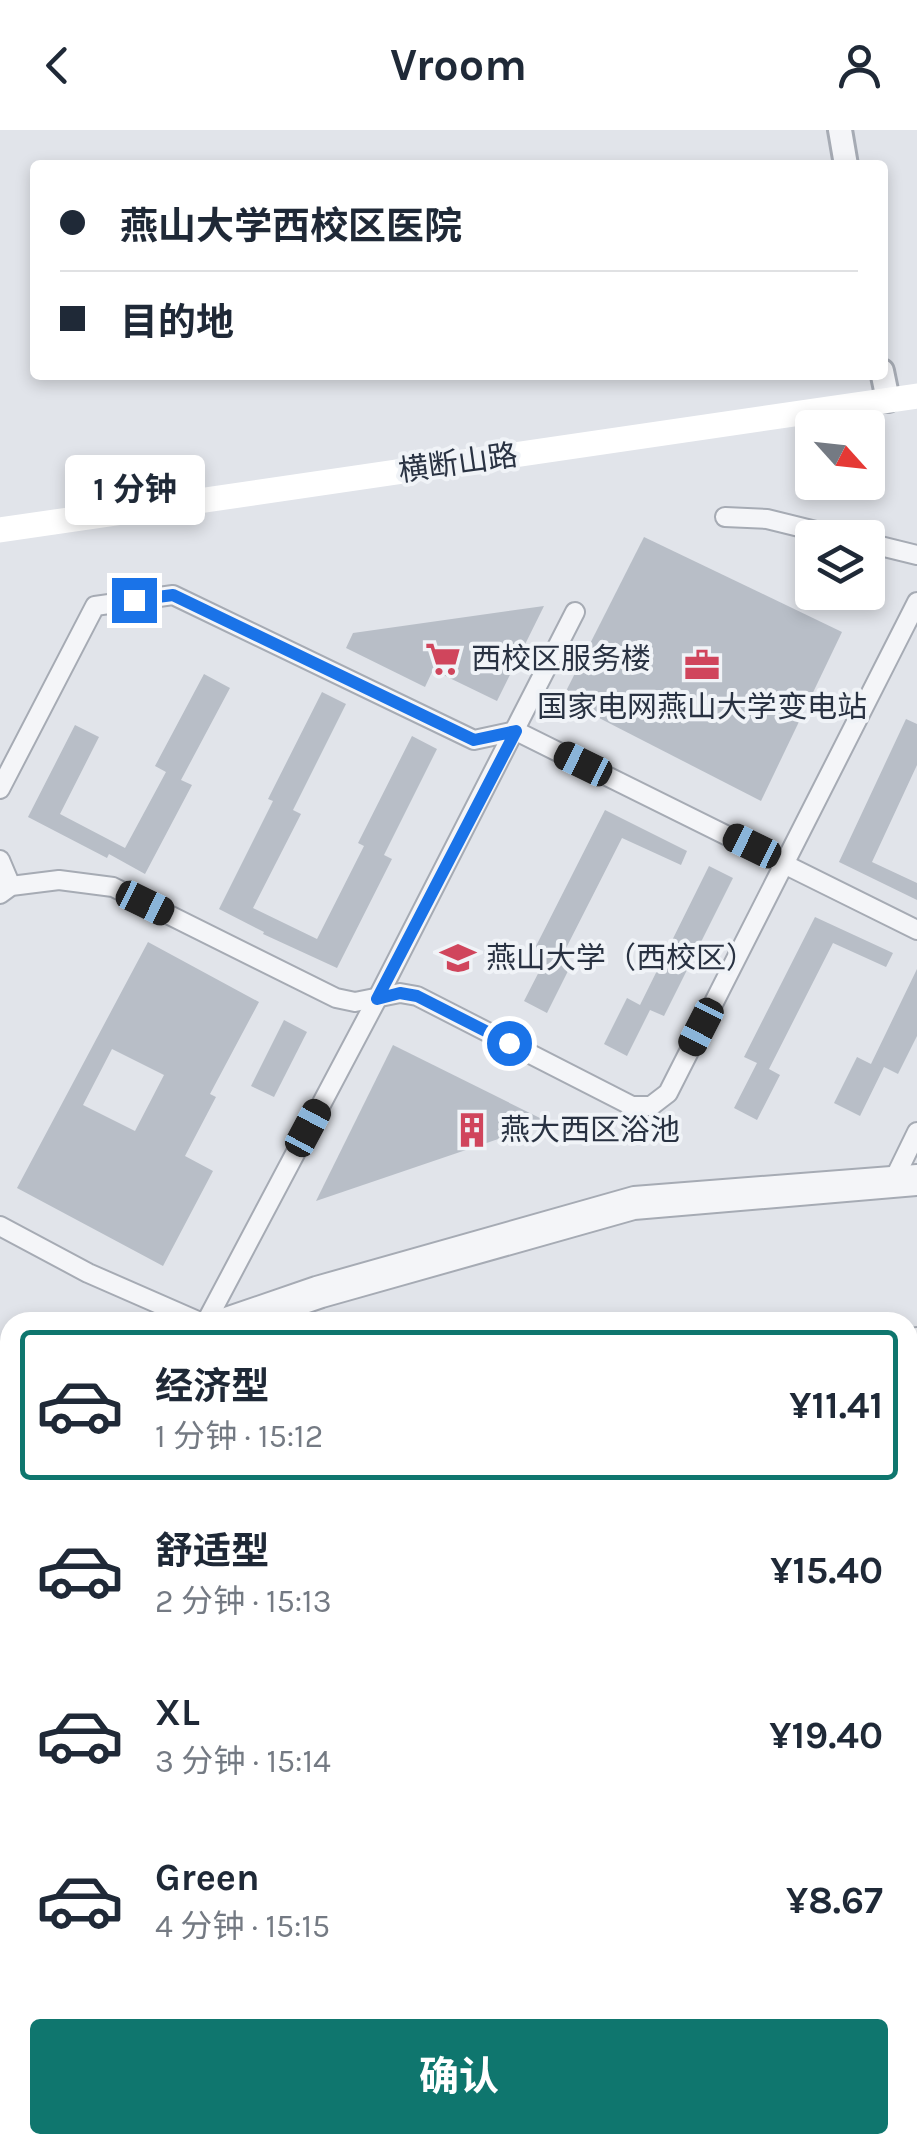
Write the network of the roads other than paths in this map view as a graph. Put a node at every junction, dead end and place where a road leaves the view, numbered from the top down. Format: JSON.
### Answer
{"nodes":[{"id":1,"x":840,"y":130,"type":"edge"},
{"id":2,"x":845,"y":160,"type":"edge"},
{"id":3,"x":884,"y":380,"type":"edge"},
{"id":4,"x":917,"y":396,"type":"edge"},
{"id":5,"x":888,"y":400,"type":"junction"},
{"id":6,"x":725,"y":516,"type":"dead end"},
{"id":7,"x":795,"y":525,"type":"edge"},
{"id":8,"x":0,"y":530,"type":"edge"},
{"id":9,"x":885,"y":547,"type":"edge"},
{"id":10,"x":917,"y":555,"type":"edge"},
{"id":11,"x":917,"y":602,"type":"edge"},
{"id":12,"x":576,"y":612,"type":"dead end"},
{"id":13,"x":516,"y":731,"type":"junction"},
{"id":14,"x":0,"y":790,"type":"edge"},
{"id":15,"x":0,"y":860,"type":"edge"},
{"id":16,"x":785,"y":863,"type":"junction"},
{"id":17,"x":5,"y":890,"type":"edge"},
{"id":18,"x":917,"y":930,"type":"edge"},
{"id":19,"x":377,"y":999,"type":"junction"},
{"id":20,"x":917,"y":1132,"type":"edge"},
{"id":21,"x":917,"y":1174,"type":"edge"},
{"id":22,"x":897,"y":1181,"type":"junction"},
{"id":23,"x":917,"y":1186,"type":"edge"},
{"id":24,"x":0,"y":1226,"type":"edge"},
{"id":25,"x":182,"y":1312,"type":"edge"},
{"id":26,"x":211,"y":1312,"type":"edge"},
{"id":27,"x":237,"y":1312,"type":"edge"},
{"id":28,"x":281,"y":1312,"type":"edge"}],
"edges":[{"from":1,"to":2,"type":"street"},
{"from":3,"to":5,"type":"street"},
{"from":4,"to":5,"type":"main road","name":"横断山路"},
{"from":5,"to":8,"type":"main road","name":"横断山路"},
{"from":6,"to":7,"type":"street"},
{"from":9,"to":10,"type":"street"},
{"from":11,"to":16,"type":"street"},
{"from":12,"to":13,"type":"street"},
{"from":13,"to":14,"type":"street"},
{"from":13,"to":16,"type":"street"},
{"from":13,"to":19,"type":"street"},
{"from":15,"to":17,"type":"street"},
{"from":16,"to":18,"type":"street"},
{"from":16,"to":19,"type":"street"},
{"from":17,"to":19,"type":"street"},
{"from":19,"to":26,"type":"street"},
{"from":20,"to":22,"type":"street"},
{"from":21,"to":22,"type":"street"},
{"from":22,"to":23,"type":"street"},
{"from":22,"to":27,"type":"street"},
{"from":22,"to":28,"type":"street"},
{"from":24,"to":25,"type":"street"}]}
